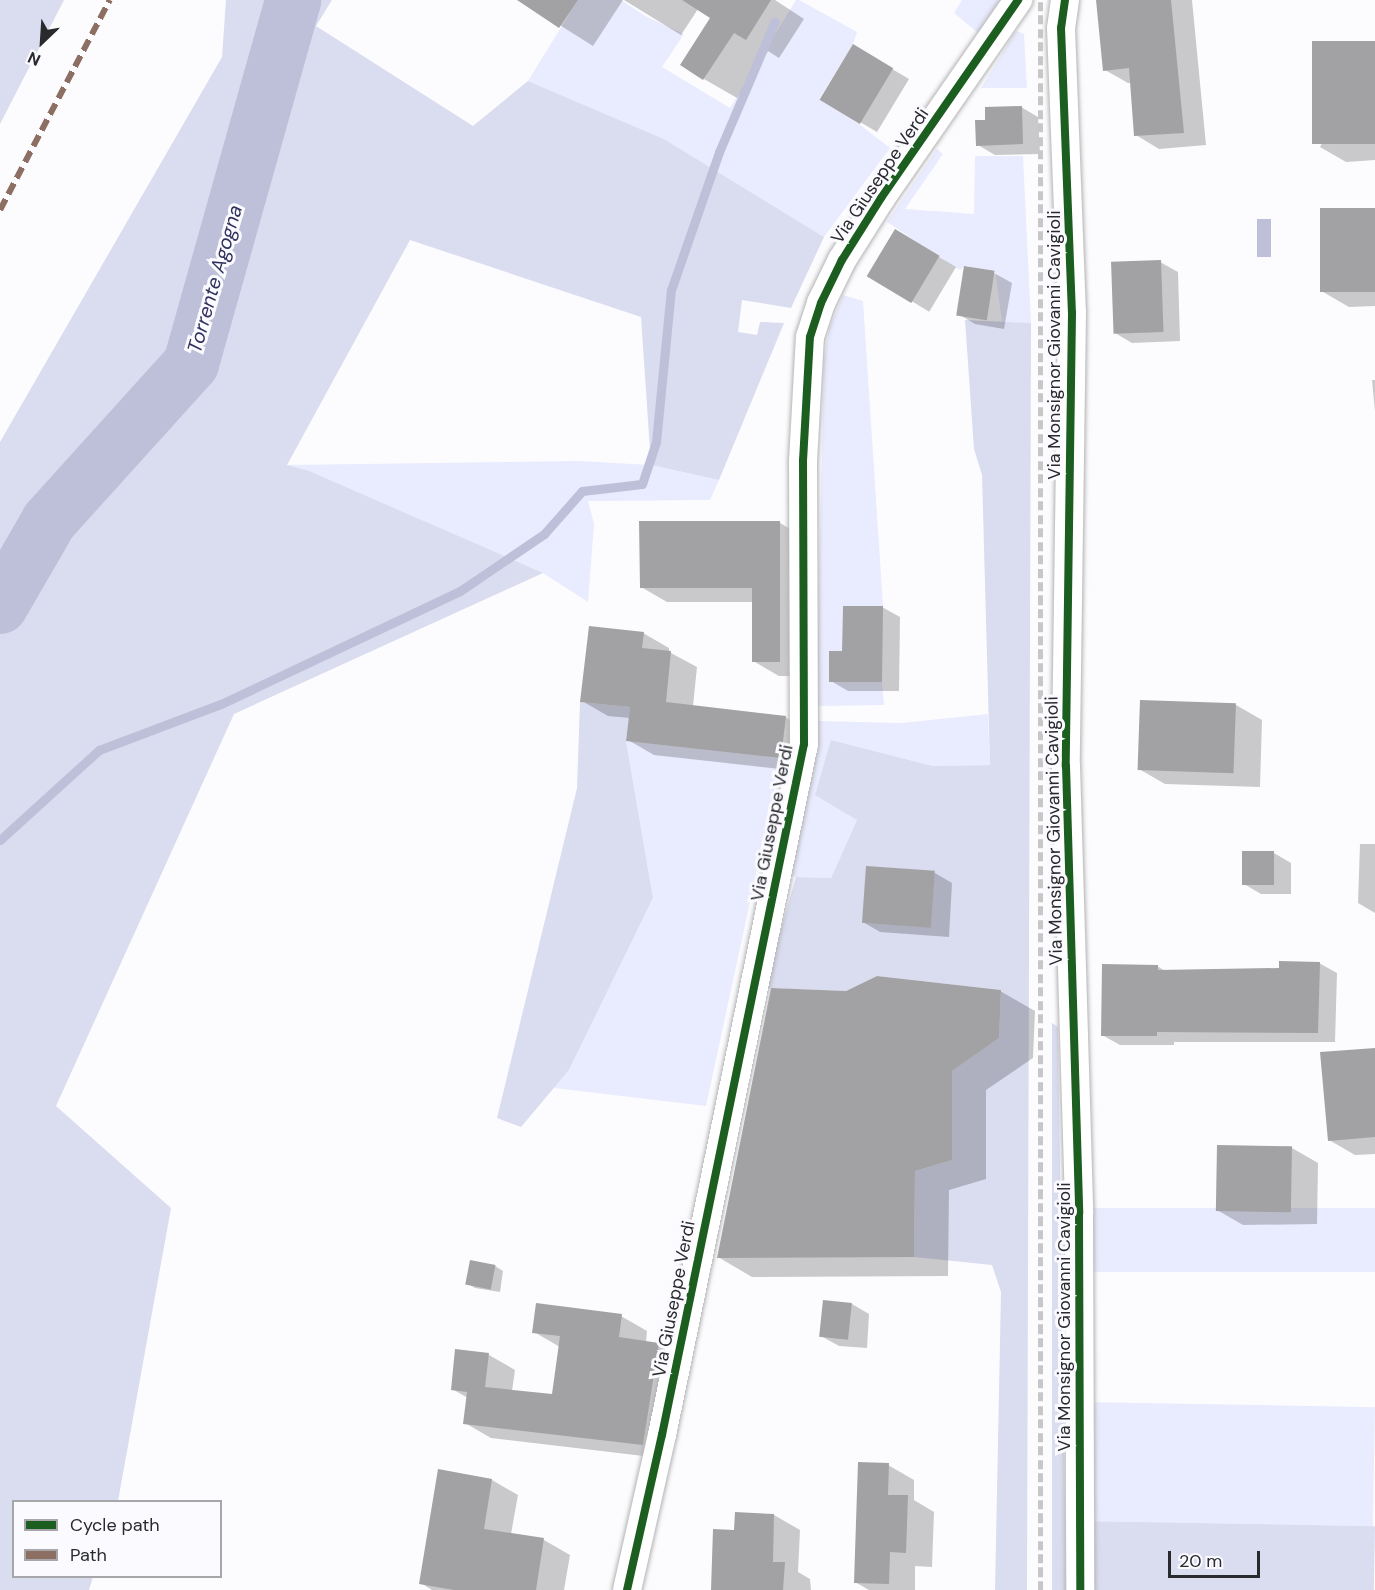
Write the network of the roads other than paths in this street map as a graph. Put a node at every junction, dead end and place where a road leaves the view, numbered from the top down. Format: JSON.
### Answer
{"nodes":[{"id":1,"x":1018,"y":0,"type":"edge"},
{"id":2,"x":1065,"y":0,"type":"edge"},
{"id":3,"x":627,"y":1590,"type":"edge"},
{"id":4,"x":1080,"y":1590,"type":"edge"}],
"edges":[{"from":1,"to":3,"type":"street","name":"Via Giuseppe Verdi"},
{"from":2,"to":4,"type":"street","name":"Via Monsignor Giovanni Cavigioli"}]}
